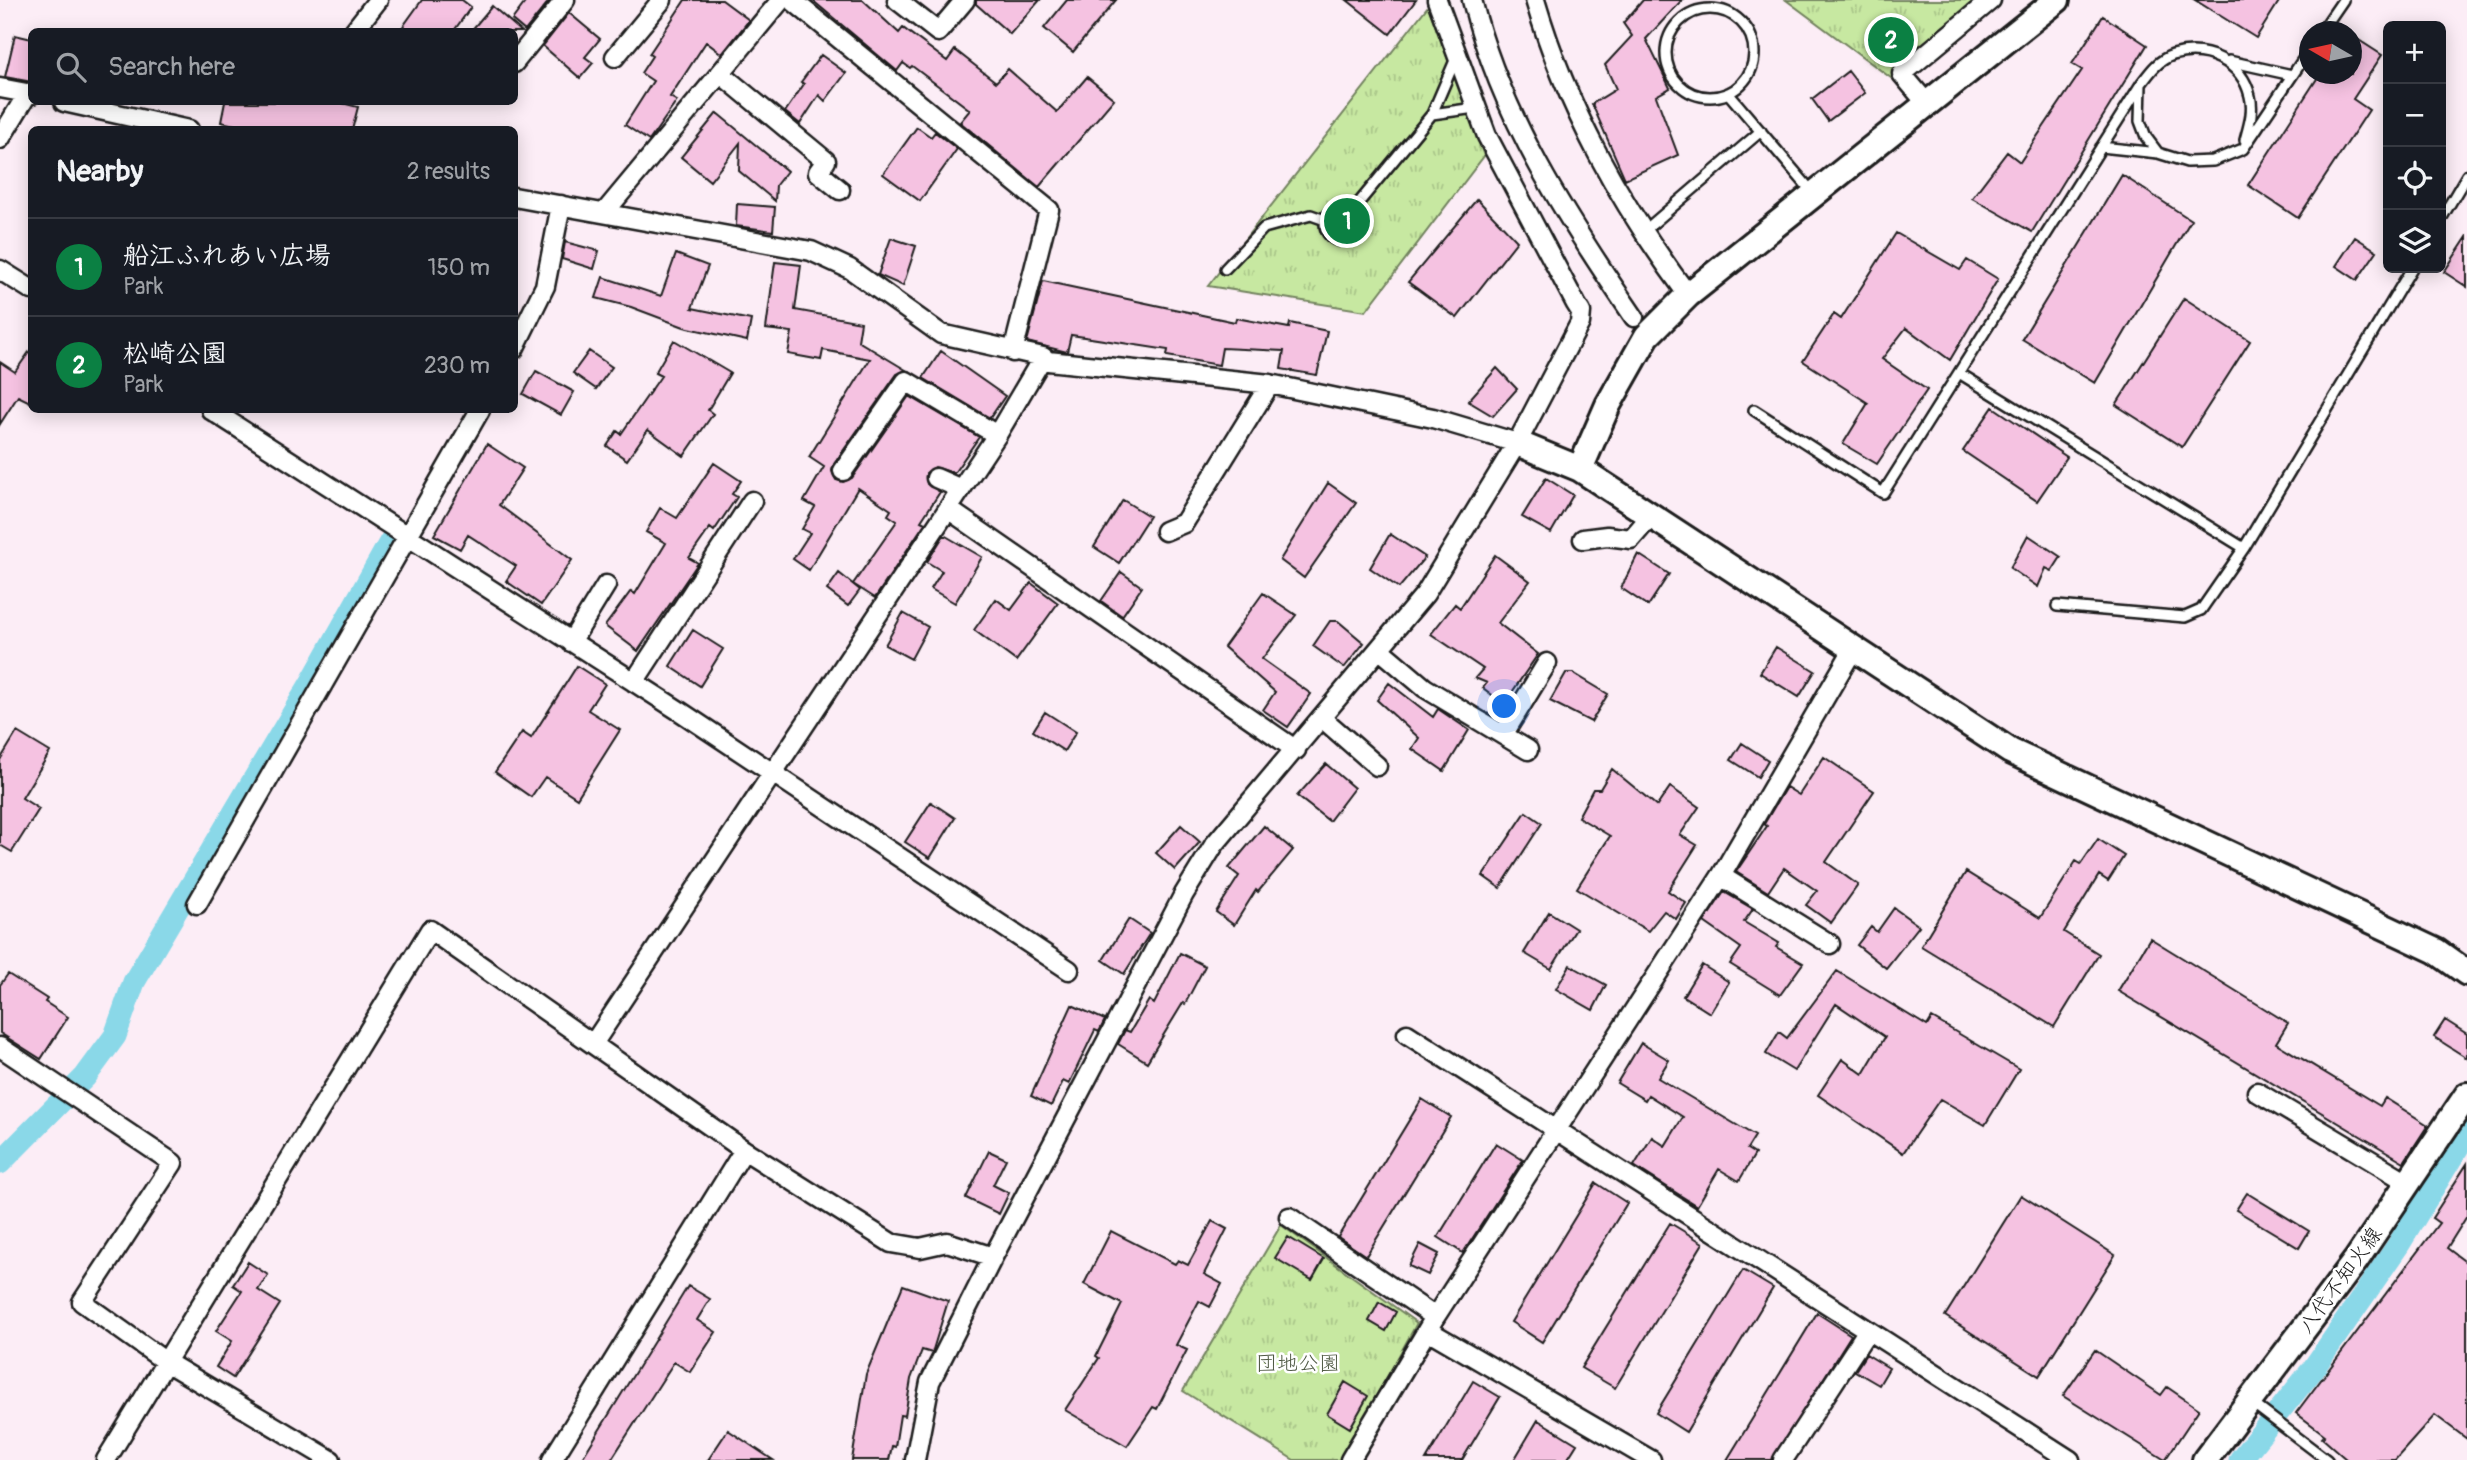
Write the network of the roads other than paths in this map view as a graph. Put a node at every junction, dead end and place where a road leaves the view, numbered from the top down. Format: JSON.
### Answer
{"nodes":[{"id":1,"x":379,"y":0,"type":"edge"},
{"id":2,"x":565,"y":0,"type":"edge"},
{"id":3,"x":662,"y":0,"type":"edge"},
{"id":4,"x":781,"y":0,"type":"edge"},
{"id":5,"x":792,"y":0,"type":"edge"},
{"id":6,"x":897,"y":0,"type":"edge"},
{"id":7,"x":965,"y":0,"type":"edge"},
{"id":8,"x":1437,"y":0,"type":"edge"},
{"id":9,"x":1472,"y":0,"type":"edge"},
{"id":10,"x":1535,"y":0,"type":"edge"},
{"id":11,"x":1992,"y":0,"type":"edge"},
{"id":12,"x":2057,"y":0,"type":"edge"},
{"id":13,"x":2343,"y":0,"type":"edge"},
{"id":14,"x":2329,"y":21,"type":"edge"},
{"id":15,"x":356,"y":28,"type":"edge"},
{"id":16,"x":615,"y":57,"type":"dead end"},
{"id":17,"x":518,"y":58,"type":"edge"},
{"id":18,"x":1456,"y":58,"type":"junction"},
{"id":19,"x":2229,"y":61,"type":"junction"},
{"id":20,"x":2299,"y":64,"type":"edge"},
{"id":21,"x":721,"y":74,"type":"junction"},
{"id":22,"x":2292,"y":75,"type":"junction"},
{"id":23,"x":2141,"y":84,"type":"junction"},
{"id":24,"x":0,"y":88,"type":"edge"},
{"id":25,"x":1728,"y":93,"type":"junction"},
{"id":26,"x":28,"y":94,"type":"edge"},
{"id":27,"x":28,"y":97,"type":"edge"},
{"id":28,"x":78,"y":105,"type":"edge"},
{"id":29,"x":1928,"y":105,"type":"junction"},
{"id":30,"x":1475,"y":108,"type":"junction"},
{"id":31,"x":1432,"y":114,"type":"junction"},
{"id":32,"x":172,"y":126,"type":"edge"},
{"id":33,"x":1761,"y":131,"type":"junction"},
{"id":34,"x":0,"y":139,"type":"edge"},
{"id":35,"x":2101,"y":147,"type":"junction"},
{"id":36,"x":2242,"y":149,"type":"junction"},
{"id":37,"x":2158,"y":153,"type":"junction"},
{"id":38,"x":2467,"y":175,"type":"edge"},
{"id":39,"x":840,"y":190,"type":"dead end"},
{"id":40,"x":1815,"y":196,"type":"junction"},
{"id":41,"x":518,"y":198,"type":"edge"},
{"id":42,"x":561,"y":205,"type":"junction"},
{"id":43,"x":1352,"y":211,"type":"junction"},
{"id":44,"x":2446,"y":211,"type":"edge"},
{"id":45,"x":604,"y":213,"type":"junction"},
{"id":46,"x":1325,"y":220,"type":"junction"},
{"id":47,"x":1643,"y":232,"type":"junction"},
{"id":48,"x":1225,"y":269,"type":"dead end"},
{"id":49,"x":0,"y":270,"type":"edge"},
{"id":50,"x":2409,"y":273,"type":"edge"},
{"id":51,"x":28,"y":288,"type":"edge"},
{"id":52,"x":1688,"y":295,"type":"junction"},
{"id":53,"x":1634,"y":317,"type":"dead end"},
{"id":54,"x":518,"y":341,"type":"edge"},
{"id":55,"x":1013,"y":352,"type":"junction"},
{"id":56,"x":1043,"y":357,"type":"junction"},
{"id":57,"x":1959,"y":373,"type":"junction"},
{"id":58,"x":1270,"y":384,"type":"junction"},
{"id":59,"x":1754,"y":410,"type":"dead end"},
{"id":60,"x":216,"y":413,"type":"edge"},
{"id":61,"x":478,"y":413,"type":"edge"},
{"id":62,"x":997,"y":435,"type":"junction"},
{"id":63,"x":1517,"y":443,"type":"junction"},
{"id":64,"x":1580,"y":469,"type":"junction"},
{"id":65,"x":843,"y":471,"type":"dead end"},
{"id":66,"x":936,"y":478,"type":"dead end"},
{"id":67,"x":961,"y":489,"type":"junction"},
{"id":68,"x":752,"y":501,"type":"dead end"},
{"id":69,"x":948,"y":509,"type":"junction"},
{"id":70,"x":1651,"y":516,"type":"junction"},
{"id":71,"x":1165,"y":531,"type":"dead end"},
{"id":72,"x":408,"y":537,"type":"junction"},
{"id":73,"x":1583,"y":539,"type":"dead end"},
{"id":74,"x":2244,"y":548,"type":"junction"},
{"id":75,"x":606,"y":585,"type":"dead end"},
{"id":76,"x":2057,"y":606,"type":"dead end"},
{"id":77,"x":571,"y":642,"type":"junction"},
{"id":78,"x":1854,"y":648,"type":"junction"},
{"id":79,"x":1379,"y":649,"type":"junction"},
{"id":80,"x":1548,"y":663,"type":"dead end"},
{"id":81,"x":634,"y":682,"type":"junction"},
{"id":82,"x":1322,"y":718,"type":"junction"},
{"id":83,"x":1503,"y":735,"type":"junction"},
{"id":84,"x":1296,"y":750,"type":"junction"},
{"id":85,"x":1528,"y":750,"type":"dead end"},
{"id":86,"x":1377,"y":766,"type":"dead end"},
{"id":87,"x":773,"y":773,"type":"junction"},
{"id":88,"x":1721,"y":876,"type":"junction"},
{"id":89,"x":197,"y":904,"type":"dead end"},
{"id":90,"x":1830,"y":944,"type":"dead end"},
{"id":91,"x":1069,"y":971,"type":"dead end"},
{"id":92,"x":2467,"y":973,"type":"edge"},
{"id":93,"x":1407,"y":1034,"type":"dead end"},
{"id":94,"x":593,"y":1044,"type":"junction"},
{"id":95,"x":0,"y":1047,"type":"edge"},
{"id":96,"x":2257,"y":1092,"type":"dead end"},
{"id":97,"x":2467,"y":1095,"type":"edge"},
{"id":98,"x":1558,"y":1130,"type":"junction"},
{"id":99,"x":744,"y":1150,"type":"junction"},
{"id":100,"x":2409,"y":1183,"type":"junction"},
{"id":101,"x":1289,"y":1217,"type":"dead end"},
{"id":102,"x":993,"y":1256,"type":"junction"},
{"id":103,"x":1432,"y":1324,"type":"junction"},
{"id":104,"x":1868,"y":1329,"type":"junction"},
{"id":105,"x":166,"y":1362,"type":"junction"},
{"id":106,"x":2257,"y":1406,"type":"junction"},
{"id":107,"x":106,"y":1460,"type":"edge"},
{"id":108,"x":331,"y":1460,"type":"edge"},
{"id":109,"x":552,"y":1460,"type":"edge"},
{"id":110,"x":915,"y":1460,"type":"edge"},
{"id":111,"x":1350,"y":1460,"type":"edge"},
{"id":112,"x":1651,"y":1460,"type":"edge"},
{"id":113,"x":1783,"y":1460,"type":"edge"},
{"id":114,"x":2070,"y":1460,"type":"edge"},
{"id":115,"x":2205,"y":1460,"type":"edge"},
{"id":116,"x":2326,"y":1460,"type":"edge"}],
"edges":[{"from":1,"to":15,"type":"street"},
{"from":2,"to":17,"type":"street"},
{"from":3,"to":16,"type":"street"},
{"from":4,"to":21,"type":"street"},
{"from":5,"to":55,"type":"street"},
{"from":6,"to":7,"type":"street"},
{"from":8,"to":18,"type":"street"},
{"from":9,"to":53,"type":"street"},
{"from":10,"to":47,"type":"street"},
{"from":11,"to":29,"type":"street"},
{"from":12,"to":29,"type":"street"},
{"from":13,"to":14,"type":"lane"},
{"from":18,"to":30,"type":"street"},
{"from":18,"to":31,"type":"lane"},
{"from":19,"to":22,"type":"lane"},
{"from":19,"to":23,"type":"lane"},
{"from":19,"to":36,"type":"lane"},
{"from":20,"to":22,"type":"lane"},
{"from":21,"to":39,"type":"street"},
{"from":21,"to":45,"type":"street"},
{"from":22,"to":36,"type":"lane"},
{"from":23,"to":35,"type":"lane"},
{"from":23,"to":37,"type":"lane"},
{"from":24,"to":26,"type":"street"},
{"from":25,"to":25,"type":"lane"},
{"from":25,"to":33,"type":"lane"},
{"from":27,"to":34,"type":"street"},
{"from":28,"to":32,"type":"street"},
{"from":29,"to":40,"type":"street"},
{"from":30,"to":31,"type":"lane"},
{"from":30,"to":63,"type":"street"},
{"from":31,"to":43,"type":"lane"},
{"from":33,"to":40,"type":"lane"},
{"from":33,"to":47,"type":"lane"},
{"from":35,"to":37,"type":"lane"},
{"from":35,"to":57,"type":"lane"},
{"from":36,"to":37,"type":"lane"},
{"from":38,"to":44,"type":"lane"},
{"from":40,"to":52,"type":"street"},
{"from":41,"to":42,"type":"street"},
{"from":42,"to":45,"type":"street"},
{"from":42,"to":54,"type":"street"},
{"from":43,"to":46,"type":"lane"},
{"from":43,"to":46,"type":"lane"},
{"from":45,"to":55,"type":"street"},
{"from":46,"to":48,"type":"lane"},
{"from":47,"to":52,"type":"street"},
{"from":49,"to":51,"type":"street"},
{"from":50,"to":74,"type":"lane"},
{"from":52,"to":64,"type":"street"},
{"from":55,"to":56,"type":"street"},
{"from":56,"to":58,"type":"street"},
{"from":56,"to":62,"type":"street"},
{"from":57,"to":59,"type":"lane"},
{"from":57,"to":74,"type":"lane"},
{"from":58,"to":63,"type":"street"},
{"from":58,"to":71,"type":"street"},
{"from":60,"to":72,"type":"street"},
{"from":61,"to":72,"type":"street"},
{"from":62,"to":65,"type":"street"},
{"from":62,"to":67,"type":"street"},
{"from":63,"to":64,"type":"street"},
{"from":63,"to":79,"type":"street"},
{"from":64,"to":70,"type":"street"},
{"from":66,"to":67,"type":"street"},
{"from":67,"to":69,"type":"street"},
{"from":68,"to":81,"type":"street"},
{"from":69,"to":84,"type":"street"},
{"from":69,"to":87,"type":"street"},
{"from":70,"to":73,"type":"street"},
{"from":70,"to":78,"type":"street"},
{"from":72,"to":77,"type":"street"},
{"from":72,"to":89,"type":"street"},
{"from":74,"to":76,"type":"lane"},
{"from":75,"to":77,"type":"street"},
{"from":77,"to":81,"type":"street"},
{"from":78,"to":88,"type":"street"},
{"from":78,"to":92,"type":"street"},
{"from":79,"to":82,"type":"street"},
{"from":79,"to":83,"type":"street"},
{"from":80,"to":83,"type":"street"},
{"from":81,"to":87,"type":"street"},
{"from":82,"to":84,"type":"street"},
{"from":82,"to":86,"type":"street"},
{"from":83,"to":85,"type":"street"},
{"from":84,"to":102,"type":"street"},
{"from":87,"to":91,"type":"street"},
{"from":87,"to":94,"type":"street"},
{"from":88,"to":90,"type":"street"},
{"from":88,"to":98,"type":"street"},
{"from":93,"to":98,"type":"street"},
{"from":94,"to":99,"type":"street"},
{"from":94,"to":105,"type":"street"},
{"from":95,"to":105,"type":"street"},
{"from":96,"to":100,"type":"street"},
{"from":97,"to":100,"type":"street","name":"八代不知火線"},
{"from":98,"to":103,"type":"street"},
{"from":98,"to":104,"type":"street"},
{"from":99,"to":102,"type":"street"},
{"from":99,"to":109,"type":"street"},
{"from":100,"to":106,"type":"street","name":"八代不知火線"},
{"from":101,"to":103,"type":"street"},
{"from":102,"to":110,"type":"street"},
{"from":103,"to":111,"type":"street"},
{"from":103,"to":112,"type":"street"},
{"from":104,"to":113,"type":"street"},
{"from":104,"to":114,"type":"street"},
{"from":105,"to":107,"type":"street"},
{"from":105,"to":108,"type":"street"},
{"from":106,"to":115,"type":"street","name":"八代不知火線"},
{"from":106,"to":116,"type":"lane"}]}
